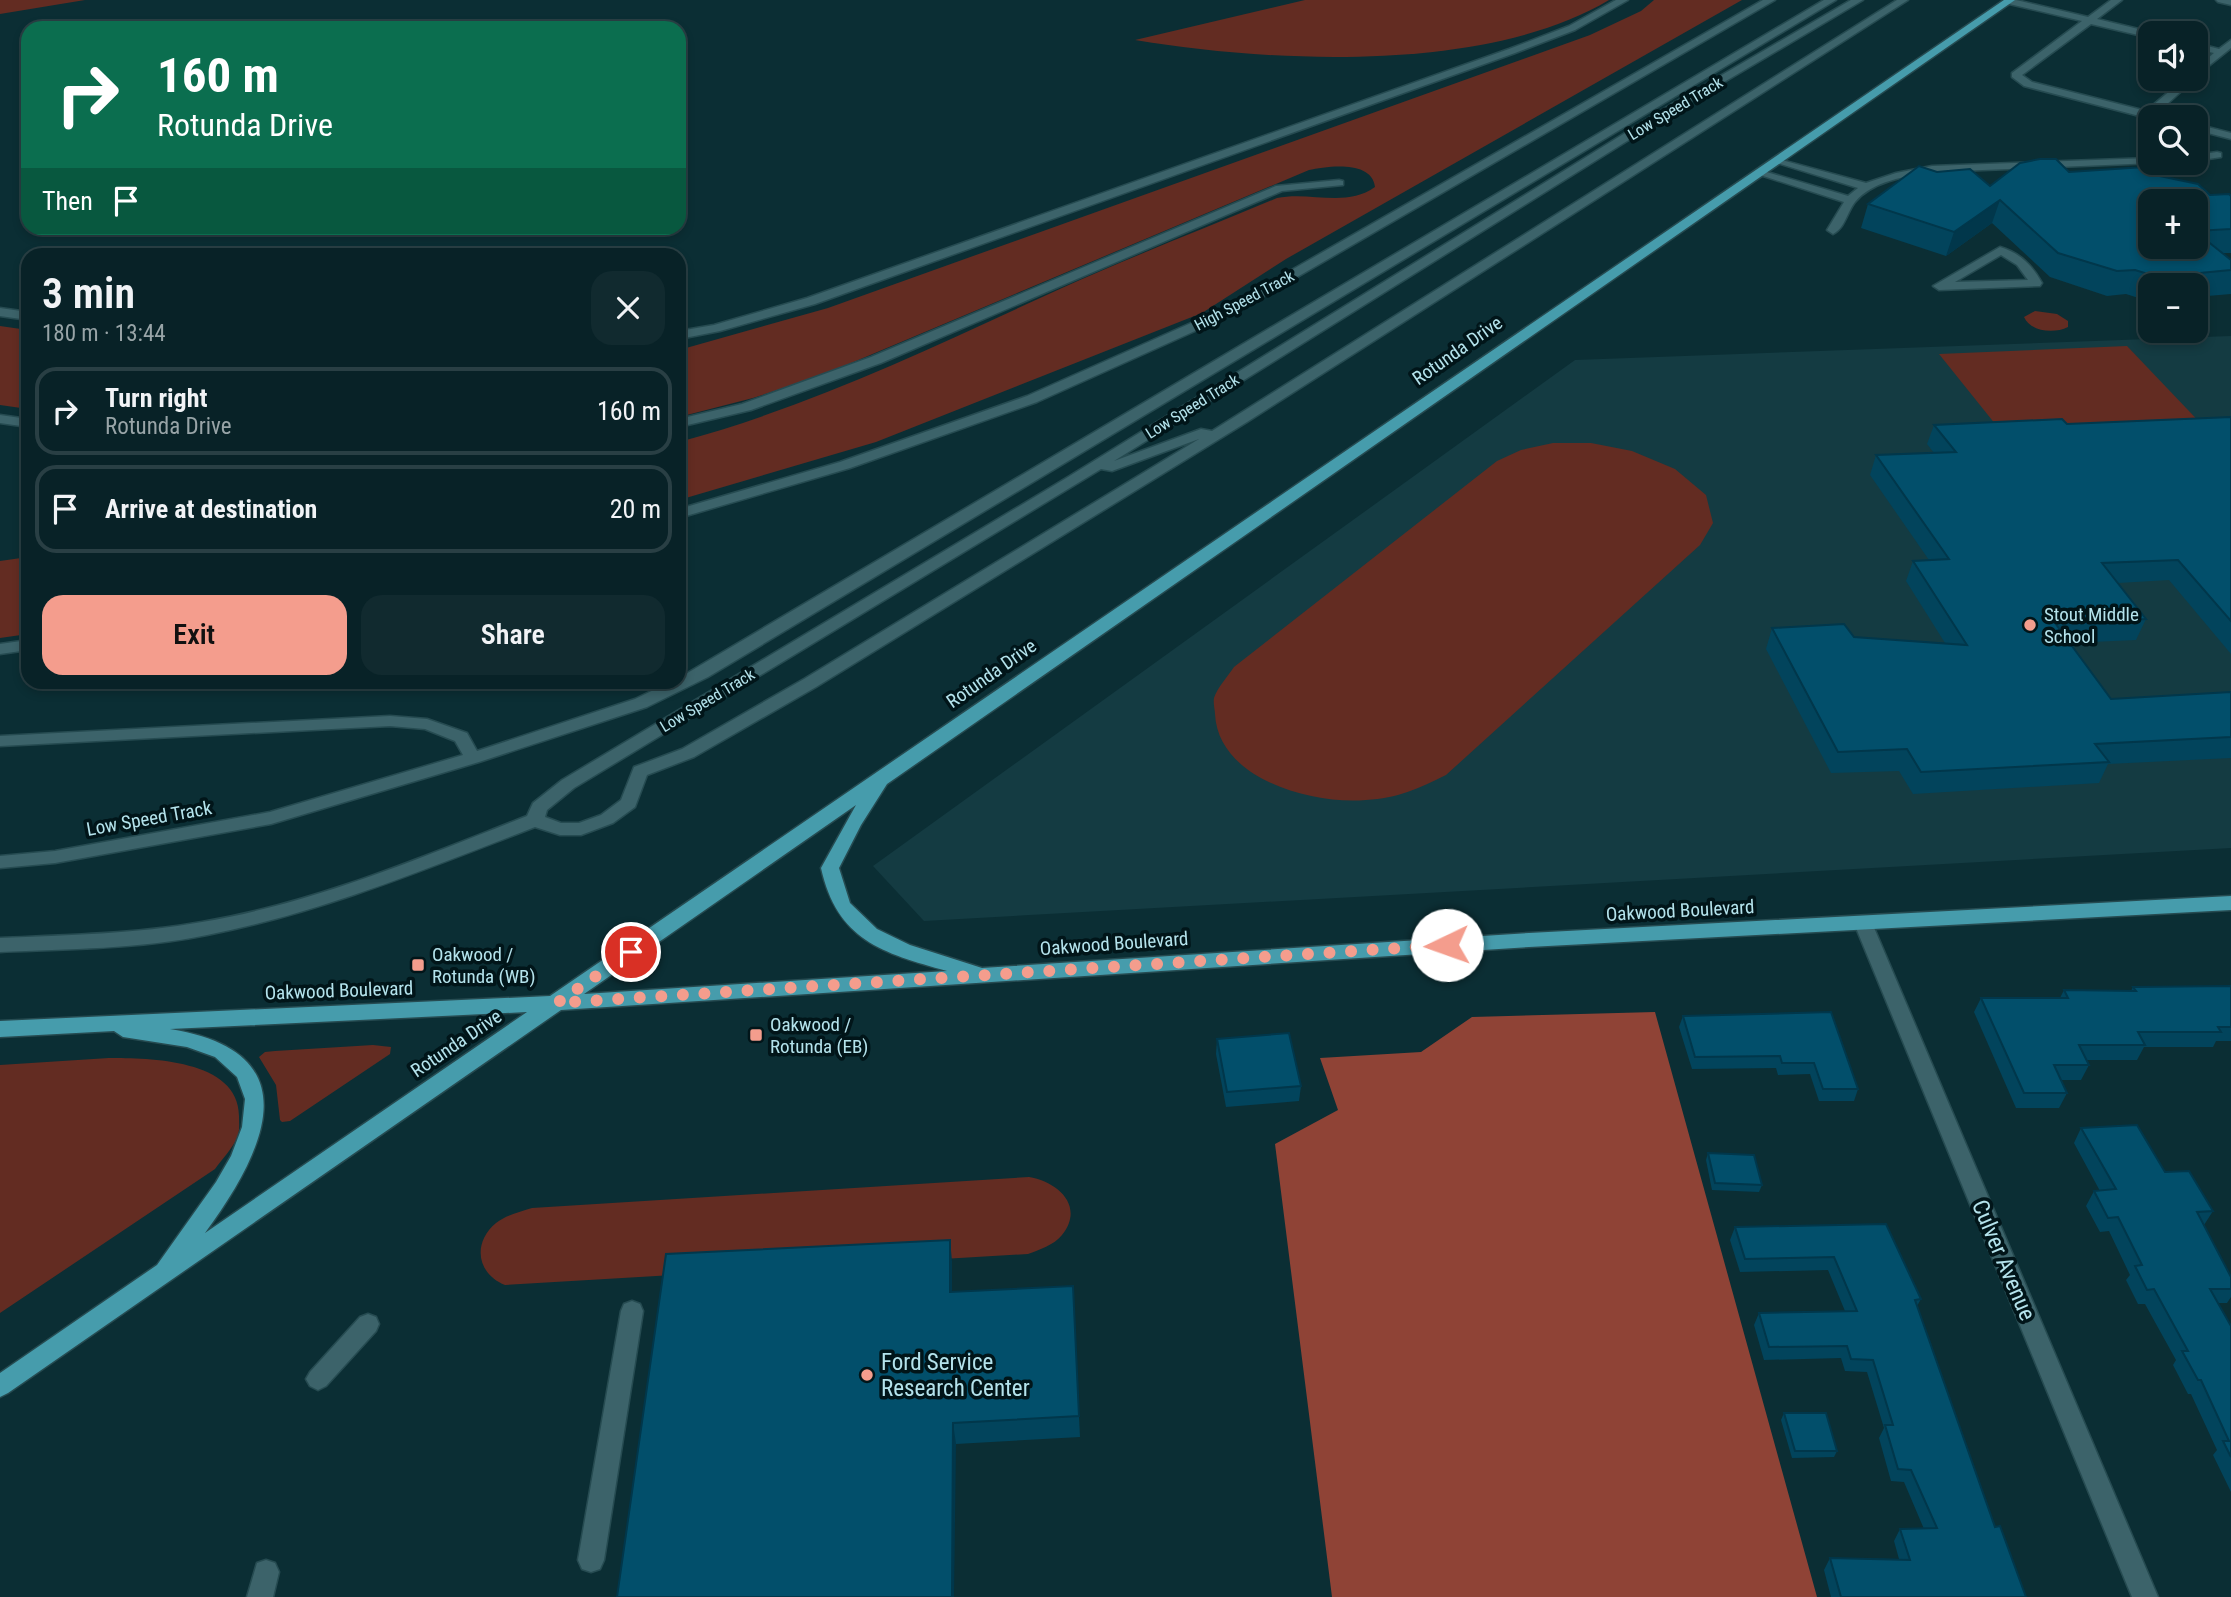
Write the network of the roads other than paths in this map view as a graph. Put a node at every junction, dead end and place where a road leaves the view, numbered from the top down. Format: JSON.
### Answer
{"nodes":[{"id":1,"x":1623,"y":0,"type":"edge"},
{"id":2,"x":1770,"y":0,"type":"edge"},
{"id":3,"x":1831,"y":0,"type":"edge"},
{"id":4,"x":1858,"y":0,"type":"edge"},
{"id":5,"x":1903,"y":0,"type":"edge"},
{"id":6,"x":2009,"y":0,"type":"edge"},
{"id":7,"x":2117,"y":0,"type":"edge"},
{"id":8,"x":2221,"y":0,"type":"edge"},
{"id":9,"x":2231,"y":2,"type":"edge"},
{"id":10,"x":2090,"y":20,"type":"junction"},
{"id":11,"x":2138,"y":32,"type":"edge"},
{"id":12,"x":2208,"y":47,"type":"edge"},
{"id":13,"x":2227,"y":48,"type":"edge"},
{"id":14,"x":2208,"y":63,"type":"edge"},
{"id":15,"x":2178,"y":91,"type":"edge"},
{"id":16,"x":2163,"y":105,"type":"edge"},
{"id":17,"x":2138,"y":112,"type":"edge"},
{"id":18,"x":2208,"y":130,"type":"edge"},
{"id":19,"x":2231,"y":136,"type":"edge"},
{"id":20,"x":2217,"y":155,"type":"dead end"},
{"id":21,"x":2208,"y":156,"type":"edge"},
{"id":22,"x":1778,"y":160,"type":"junction"},
{"id":23,"x":2138,"y":161,"type":"edge"},
{"id":24,"x":1760,"y":173,"type":"junction"},
{"id":25,"x":1339,"y":183,"type":"dead end"},
{"id":26,"x":1866,"y":187,"type":"junction"},
{"id":27,"x":1850,"y":200,"type":"junction"},
{"id":28,"x":1833,"y":230,"type":"dead end"},
{"id":29,"x":1939,"y":286,"type":"joint"},
{"id":30,"x":0,"y":312,"type":"edge"},
{"id":31,"x":21,"y":315,"type":"edge"},
{"id":32,"x":686,"y":334,"type":"edge"},
{"id":33,"x":0,"y":419,"type":"edge"},
{"id":34,"x":1242,"y":419,"type":"junction"},
{"id":35,"x":686,"y":421,"type":"edge"},
{"id":36,"x":21,"y":422,"type":"edge"},
{"id":37,"x":1073,"y":480,"type":"junction"},
{"id":38,"x":686,"y":512,"type":"edge"},
{"id":39,"x":21,"y":646,"type":"edge"},
{"id":40,"x":0,"y":649,"type":"edge"},
{"id":41,"x":686,"y":681,"type":"edge"},
{"id":42,"x":669,"y":689,"type":"edge"},
{"id":43,"x":0,"y":741,"type":"edge"},
{"id":44,"x":473,"y":758,"type":"junction"},
{"id":45,"x":887,"y":774,"type":"junction"},
{"id":46,"x":536,"y":820,"type":"junction"},
{"id":47,"x":0,"y":862,"type":"edge"},
{"id":48,"x":2231,"y":903,"type":"edge"},
{"id":49,"x":1863,"y":923,"type":"junction"},
{"id":50,"x":0,"y":945,"type":"edge"},
{"id":51,"x":985,"y":974,"type":"junction"},
{"id":52,"x":557,"y":1003,"type":"junction"},
{"id":53,"x":92,"y":1023,"type":"junction"},
{"id":54,"x":0,"y":1028,"type":"edge"},
{"id":55,"x":162,"y":1274,"type":"junction"},
{"id":56,"x":632,"y":1311,"type":"dead end"},
{"id":57,"x":368,"y":1324,"type":"dead end"},
{"id":58,"x":318,"y":1379,"type":"dead end"},
{"id":59,"x":0,"y":1386,"type":"edge"},
{"id":60,"x":591,"y":1560,"type":"dead end"},
{"id":61,"x":2145,"y":1597,"type":"edge"}],
"edges":[{"from":1,"to":32,"type":"street"},
{"from":2,"to":38,"type":"street","name":"High Speed Track"},
{"from":3,"to":41,"type":"street","name":"Low Speed Track"},
{"from":4,"to":37,"type":"street","name":"Low Speed Track"},
{"from":5,"to":34,"type":"street"},
{"from":6,"to":10,"type":"street"},
{"from":6,"to":22,"type":"main road","name":"Rotunda Drive"},
{"from":7,"to":10,"type":"street"},
{"from":8,"to":9,"type":"street"},
{"from":10,"to":11,"type":"street"},
{"from":10,"to":17,"type":"street"},
{"from":12,"to":13,"type":"street"},
{"from":13,"to":14,"type":"street"},
{"from":15,"to":16,"type":"street"},
{"from":18,"to":19,"type":"street"},
{"from":20,"to":21,"type":"street"},
{"from":22,"to":24,"type":"main road","name":"Rotunda Drive"},
{"from":22,"to":26,"type":"street"},
{"from":23,"to":26,"type":"street"},
{"from":24,"to":27,"type":"street"},
{"from":24,"to":45,"type":"main road","name":"Rotunda Drive"},
{"from":25,"to":35,"type":"street"},
{"from":26,"to":27,"type":"street"},
{"from":27,"to":28,"type":"street"},
{"from":29,"to":29,"type":"street"},
{"from":30,"to":31,"type":"street"},
{"from":33,"to":36,"type":"street"},
{"from":34,"to":37,"type":"street"},
{"from":34,"to":46,"type":"street"},
{"from":37,"to":46,"type":"street","name":"Low Speed Track"},
{"from":39,"to":40,"type":"street"},
{"from":42,"to":44,"type":"street","name":"Low Speed Track"},
{"from":43,"to":44,"type":"street"},
{"from":44,"to":47,"type":"street","name":"Low Speed Track"},
{"from":45,"to":51,"type":"main road"},
{"from":45,"to":52,"type":"main road","name":"Rotunda Drive"},
{"from":46,"to":50,"type":"street"},
{"from":48,"to":49,"type":"main road","name":"Oakwood Boulevard"},
{"from":49,"to":51,"type":"main road","name":"Oakwood Boulevard"},
{"from":49,"to":61,"type":"street","name":"Culver Avenue"},
{"from":51,"to":52,"type":"main road","name":"Oakwood Boulevard"},
{"from":52,"to":53,"type":"main road","name":"Oakwood Boulevard"},
{"from":52,"to":55,"type":"main road","name":"Rotunda Drive"},
{"from":53,"to":54,"type":"main road","name":"Oakwood Boulevard"},
{"from":53,"to":55,"type":"main road"},
{"from":55,"to":59,"type":"main road","name":"Rotunda Drive"},
{"from":56,"to":60,"type":"street"},
{"from":57,"to":58,"type":"street"}]}
